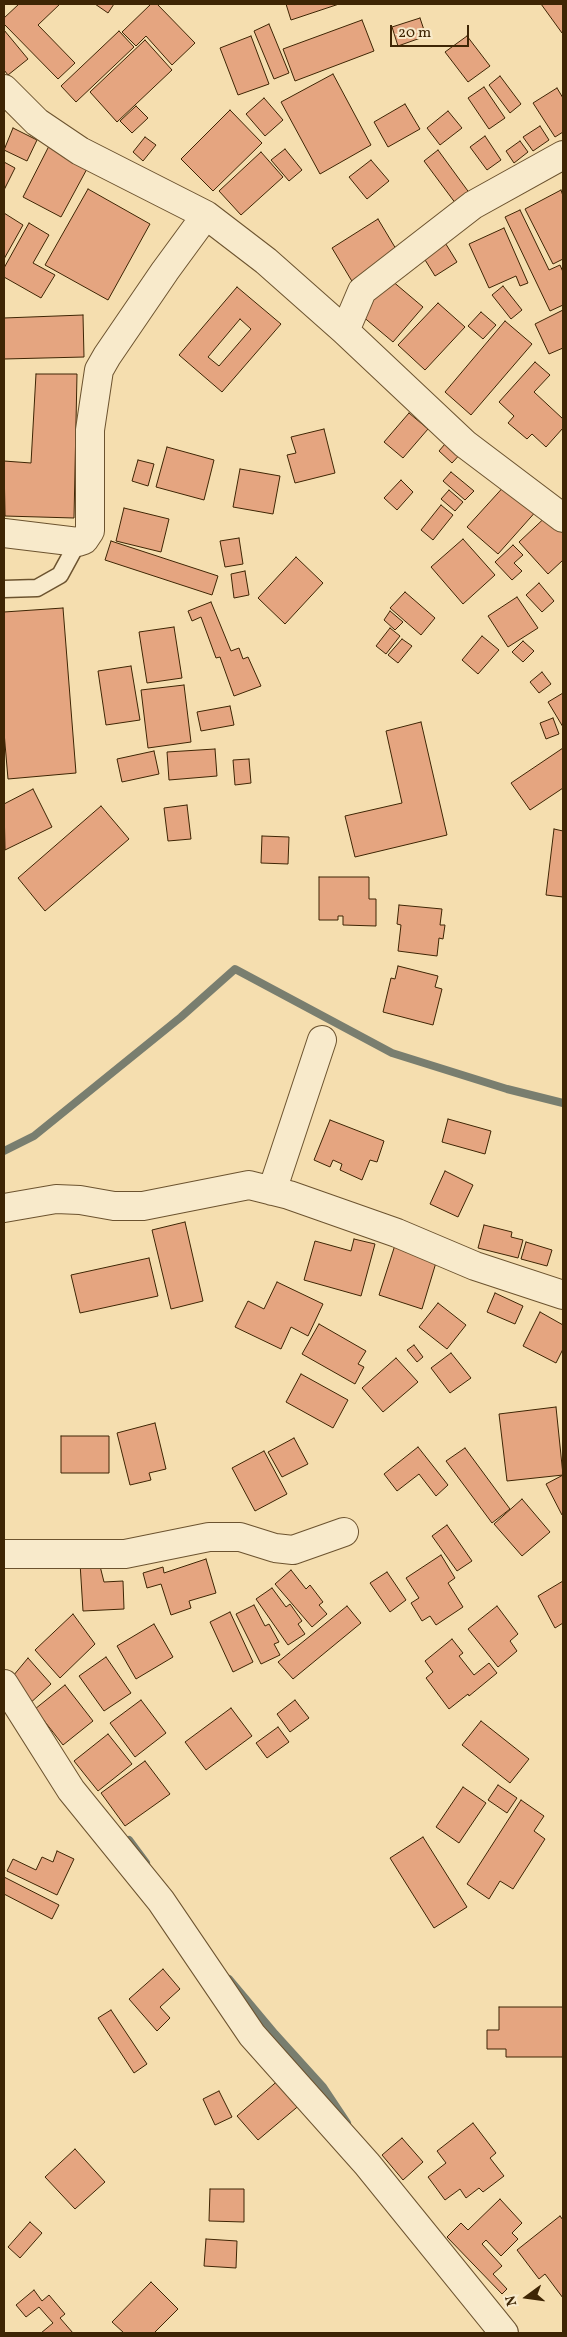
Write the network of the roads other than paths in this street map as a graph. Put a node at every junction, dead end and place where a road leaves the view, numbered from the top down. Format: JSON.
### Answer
{"nodes":[{"id":1,"x":4,"y":89,"type":"edge"},
{"id":2,"x":563,"y":155,"type":"edge"},
{"id":3,"x":206,"y":215,"type":"junction"},
{"id":4,"x":345,"y":331,"type":"junction"},
{"id":5,"x":563,"y":518,"type":"edge"},
{"id":6,"x":4,"y":532,"type":"edge"},
{"id":7,"x":78,"y":542,"type":"junction"},
{"id":8,"x":4,"y":589,"type":"edge"},
{"id":9,"x":322,"y":1040,"type":"dead end"},
{"id":10,"x":272,"y":1191,"type":"junction"},
{"id":11,"x":4,"y":1208,"type":"edge"},
{"id":12,"x":563,"y":1295,"type":"edge"},
{"id":13,"x":344,"y":1532,"type":"dead end"},
{"id":14,"x":4,"y":1554,"type":"edge"},
{"id":15,"x":4,"y":1684,"type":"edge"},
{"id":16,"x":504,"y":2333,"type":"edge"}],
"edges":[{"from":1,"to":3,"type":"street"},
{"from":2,"to":4,"type":"street"},
{"from":3,"to":4,"type":"street"},
{"from":3,"to":7,"type":"street"},
{"from":4,"to":5,"type":"street"},
{"from":6,"to":7,"type":"street"},
{"from":7,"to":8,"type":"lane"},
{"from":9,"to":10,"type":"street"},
{"from":10,"to":11,"type":"street"},
{"from":10,"to":12,"type":"street"},
{"from":13,"to":14,"type":"street"},
{"from":15,"to":16,"type":"street"}]}
